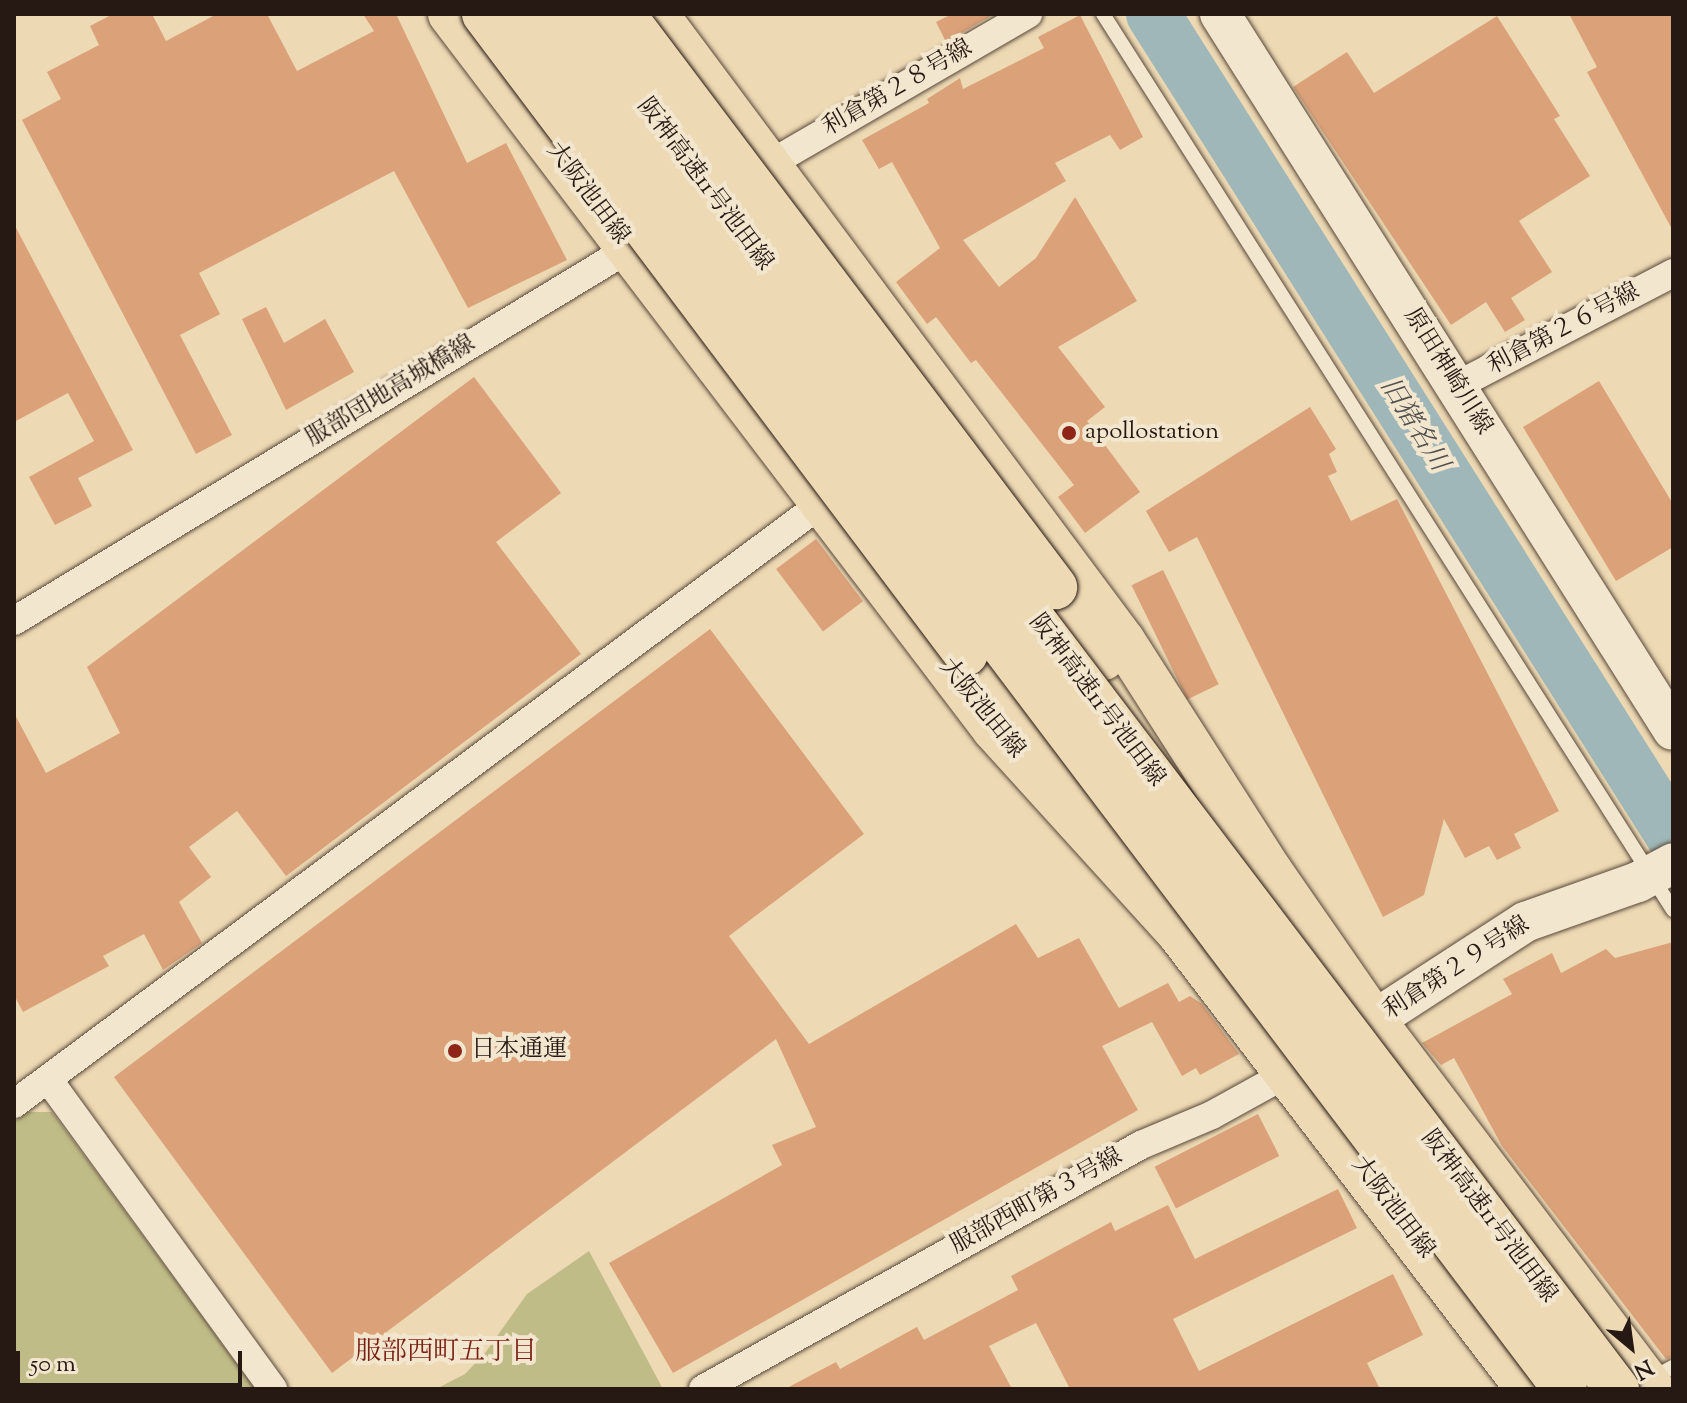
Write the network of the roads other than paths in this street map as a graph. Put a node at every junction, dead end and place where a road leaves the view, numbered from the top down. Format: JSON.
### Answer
{"nodes":[{"id":1,"x":450,"y":14,"type":"edge"},
{"id":2,"x":484,"y":14,"type":"edge"},
{"id":3,"x":525,"y":14,"type":"edge"},
{"id":4,"x":574,"y":14,"type":"edge"},
{"id":5,"x":623,"y":14,"type":"edge"},
{"id":6,"x":656,"y":14,"type":"edge"},
{"id":7,"x":1028,"y":14,"type":"edge"},
{"id":8,"x":1103,"y":14,"type":"edge"},
{"id":9,"x":1220,"y":14,"type":"edge"},
{"id":10,"x":769,"y":164,"type":"junction"},
{"id":11,"x":628,"y":249,"type":"junction"},
{"id":12,"x":1673,"y":273,"type":"edge"},
{"id":13,"x":1456,"y":386,"type":"junction"},
{"id":14,"x":821,"y":504,"type":"junction"},
{"id":15,"x":14,"y":621,"type":"edge"},
{"id":16,"x":1673,"y":730,"type":"edge"},
{"id":17,"x":1663,"y":869,"type":"edge"},
{"id":18,"x":1673,"y":910,"type":"edge"},
{"id":19,"x":1263,"y":990,"type":"junction"},
{"id":20,"x":1375,"y":1022,"type":"junction"},
{"id":21,"x":1377,"y":1071,"type":"junction"},
{"id":22,"x":1290,"y":1072,"type":"junction"},
{"id":23,"x":48,"y":1079,"type":"junction"},
{"id":24,"x":14,"y":1104,"type":"edge"},
{"id":25,"x":1647,"y":1382,"type":"edge"},
{"id":26,"x":273,"y":1389,"type":"edge"},
{"id":27,"x":703,"y":1389,"type":"edge"},
{"id":28,"x":1528,"y":1389,"type":"edge"},
{"id":29,"x":1565,"y":1389,"type":"edge"}],
"edges":[{"from":1,"to":11,"type":"main road","name":"大阪池田線"},
{"from":2,"to":19,"type":"main road","bridge":true},
{"from":3,"to":19,"type":"main road","name":"阪神高速11号池田線","bridge":true},
{"from":4,"to":21,"type":"main road","name":"阪神高速11号池田線","bridge":true},
{"from":5,"to":21,"type":"main road","bridge":true},
{"from":6,"to":10,"type":"main road"},
{"from":7,"to":10,"type":"street","name":"利倉第２８号線"},
{"from":8,"to":17,"type":"lane"},
{"from":9,"to":13,"type":"street","name":"原田神崎川線"},
{"from":10,"to":11,"type":"street","name":"服部団地高城橋線"},
{"from":10,"to":20,"type":"main road"},
{"from":11,"to":14,"type":"main road","name":"大阪池田線"},
{"from":11,"to":15,"type":"street","name":"服部団地高城橋線"},
{"from":12,"to":13,"type":"street","name":"利倉第２６号線"},
{"from":13,"to":16,"type":"street","name":"原田神崎川線"},
{"from":14,"to":22,"type":"main road","name":"大阪池田線"},
{"from":14,"to":23,"type":"street"},
{"from":17,"to":18,"type":"lane"},
{"from":17,"to":20,"type":"street","name":"利倉第２９号線"},
{"from":19,"to":29,"type":"main road","name":"阪神高速11号池田線","bridge":true},
{"from":20,"to":22,"type":"street","name":"服部西町第３号線"},
{"from":20,"to":25,"type":"main road"},
{"from":21,"to":25,"type":"main road","name":"阪神高速11号池田線","bridge":true},
{"from":22,"to":27,"type":"street","name":"服部西町第３号線"},
{"from":22,"to":28,"type":"main road","name":"大阪池田線"},
{"from":23,"to":24,"type":"street"},
{"from":23,"to":26,"type":"street"}]}
